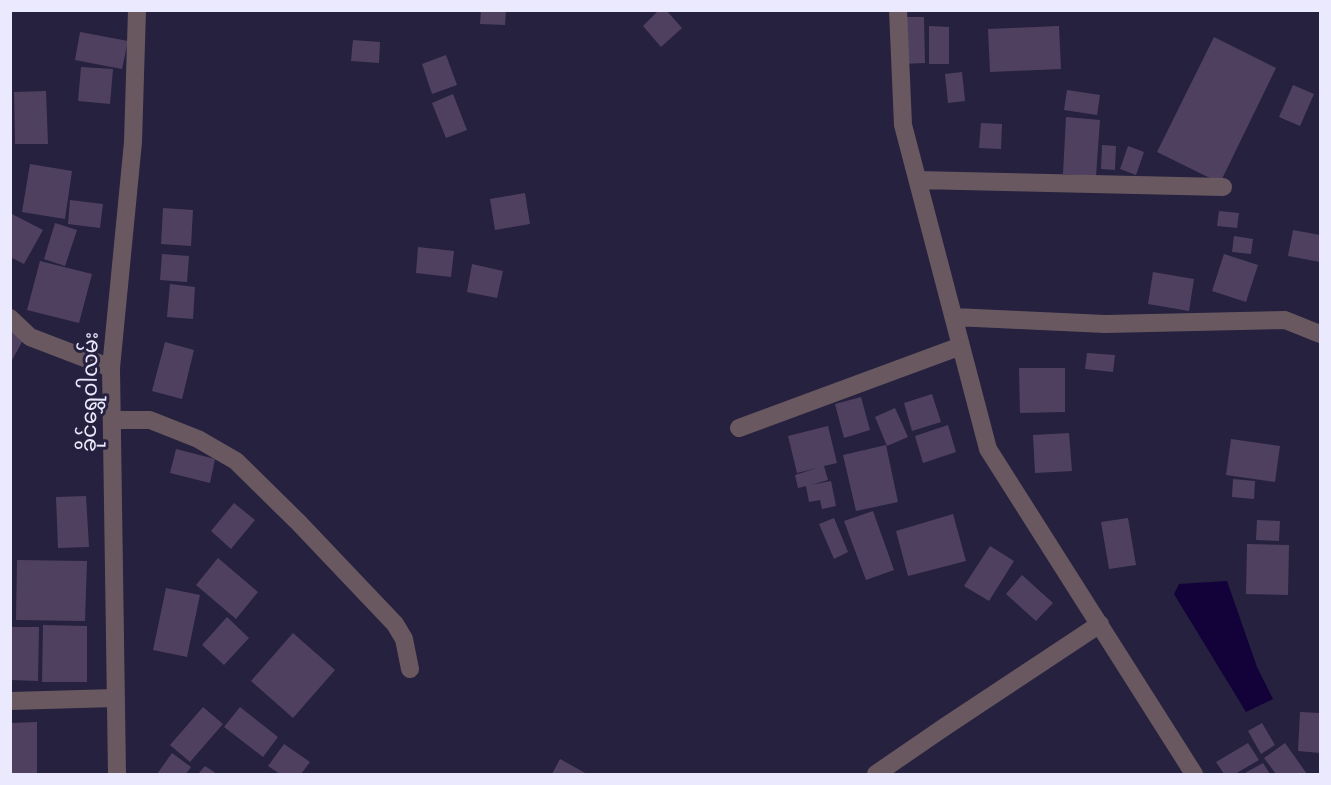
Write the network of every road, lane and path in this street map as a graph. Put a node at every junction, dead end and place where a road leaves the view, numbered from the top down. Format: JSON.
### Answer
{"nodes":[{"id":1,"x":137,"y":10,"type":"edge"},
{"id":2,"x":898,"y":10,"type":"edge"},
{"id":3,"x":918,"y":180,"type":"junction"},
{"id":4,"x":1223,"y":187,"type":"dead end"},
{"id":5,"x":954,"y":317,"type":"junction"},
{"id":6,"x":10,"y":318,"type":"edge"},
{"id":7,"x":1320,"y":334,"type":"edge"},
{"id":8,"x":961,"y":346,"type":"junction"},
{"id":9,"x":111,"y":368,"type":"junction"},
{"id":10,"x":112,"y":420,"type":"junction"},
{"id":11,"x":739,"y":428,"type":"dead end"},
{"id":12,"x":1100,"y":624,"type":"junction"},
{"id":13,"x":410,"y":669,"type":"dead end"},
{"id":14,"x":115,"y":698,"type":"junction"},
{"id":15,"x":10,"y":701,"type":"edge"},
{"id":16,"x":117,"y":774,"type":"edge"},
{"id":17,"x":876,"y":774,"type":"edge"},
{"id":18,"x":1194,"y":774,"type":"edge"}],
"edges":[{"from":1,"to":9,"type":"street","name":"ခိုင်ရွှေဝါလမ်း"},
{"from":2,"to":3,"type":"street"},
{"from":3,"to":4,"type":"street"},
{"from":3,"to":5,"type":"street"},
{"from":5,"to":7,"type":"street"},
{"from":5,"to":8,"type":"street"},
{"from":6,"to":9,"type":"street"},
{"from":8,"to":11,"type":"street"},
{"from":8,"to":12,"type":"street"},
{"from":9,"to":10,"type":"street","name":"ခိုင်ရွှေဝါလမ်း"},
{"from":10,"to":13,"type":"street"},
{"from":10,"to":14,"type":"street","name":"ခိုင်ရွှေဝါလမ်း"},
{"from":12,"to":17,"type":"street"},
{"from":12,"to":18,"type":"street"},
{"from":14,"to":15,"type":"street"},
{"from":14,"to":16,"type":"street","name":"ခိုင်ရွှေဝါလမ်း"}]}
